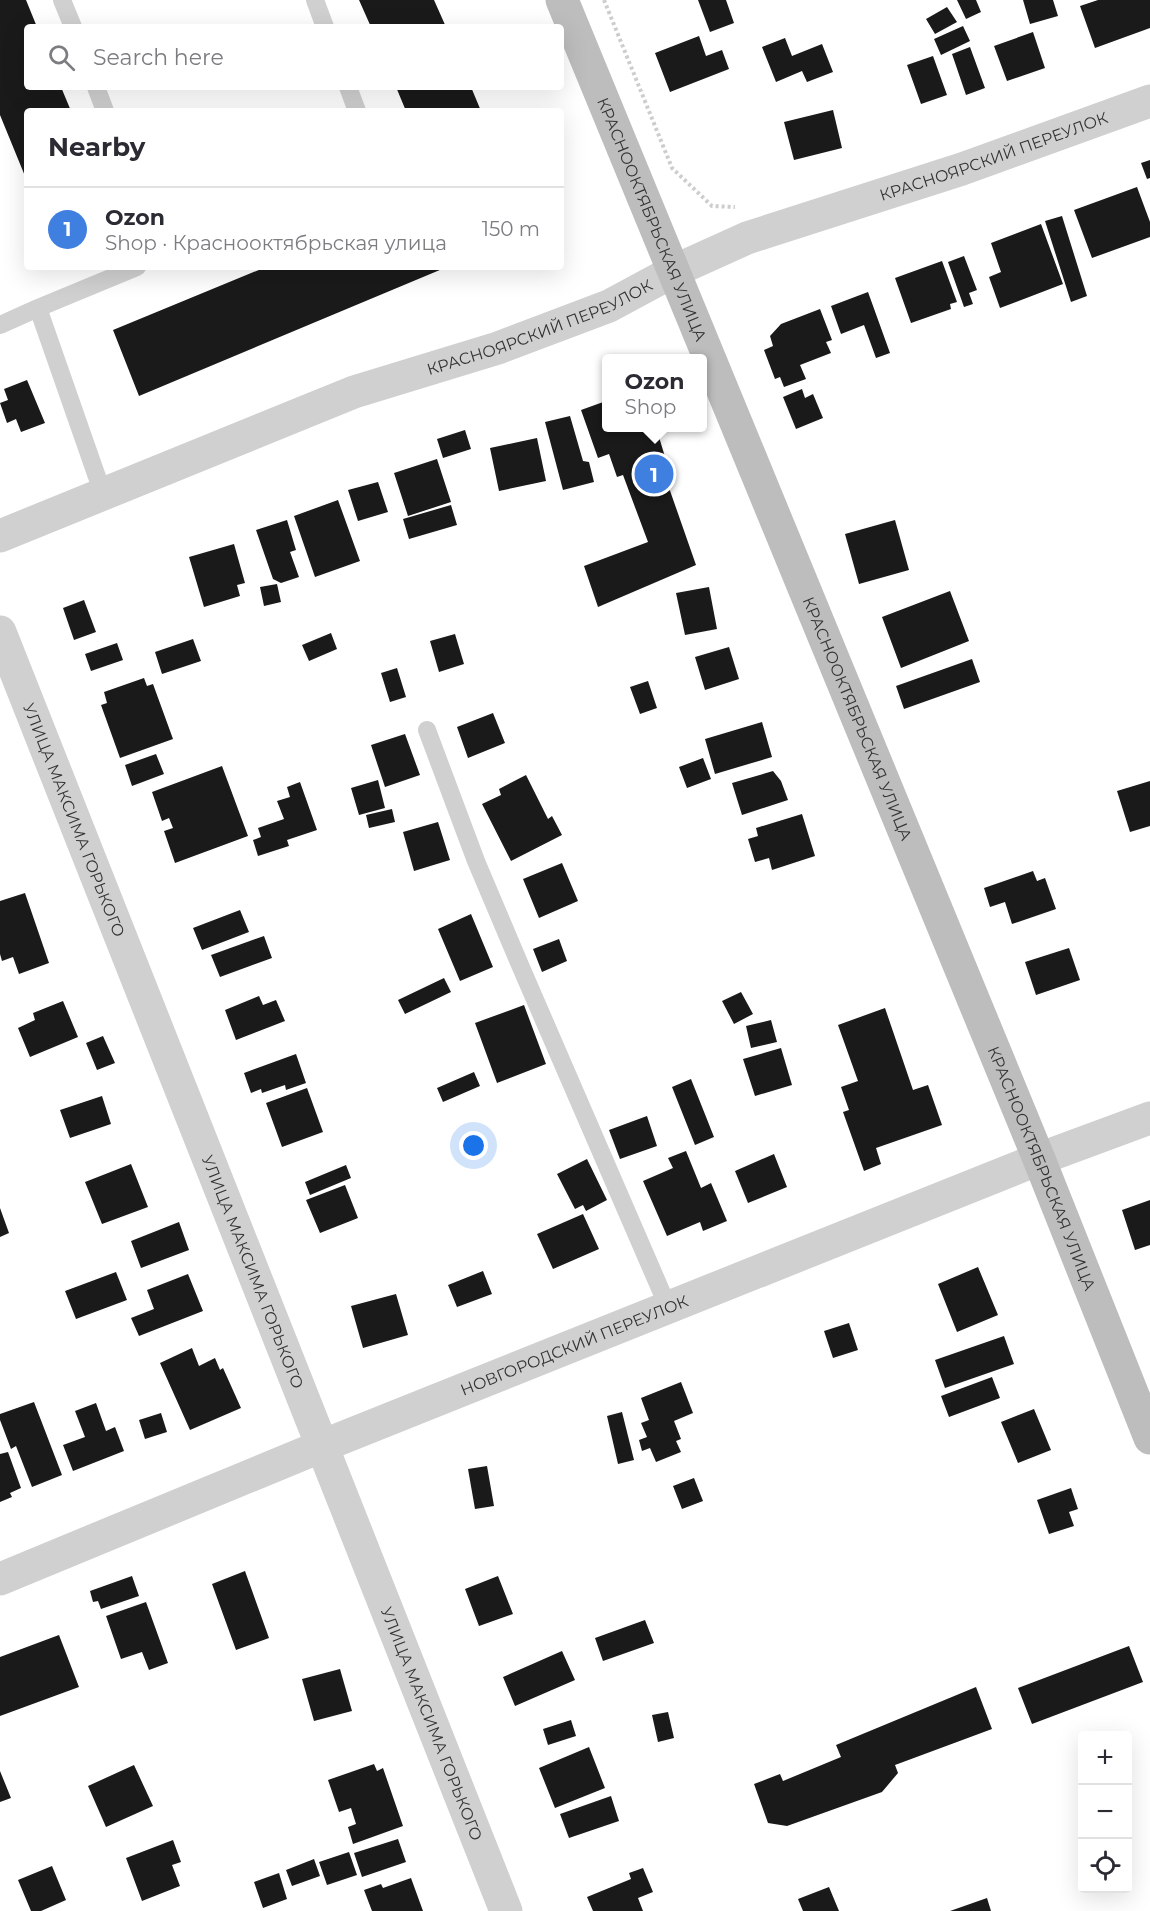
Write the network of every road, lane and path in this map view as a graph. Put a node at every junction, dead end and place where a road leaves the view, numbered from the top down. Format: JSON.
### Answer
{"nodes":[{"id":1,"x":62,"y":0,"type":"edge"},
{"id":2,"x":315,"y":0,"type":"edge"},
{"id":3,"x":562,"y":0,"type":"edge"},
{"id":4,"x":604,"y":0,"type":"edge"},
{"id":5,"x":71,"y":24,"type":"edge"},
{"id":6,"x":324,"y":24,"type":"edge"},
{"id":7,"x":97,"y":90,"type":"edge"},
{"id":8,"x":349,"y":90,"type":"edge"},
{"id":9,"x":1150,"y":101,"type":"edge"},
{"id":10,"x":104,"y":108,"type":"edge"},
{"id":11,"x":356,"y":108,"type":"edge"},
{"id":12,"x":742,"y":207,"type":"dead end"},
{"id":13,"x":130,"y":270,"type":"edge"},
{"id":14,"x":674,"y":271,"type":"junction"},
{"id":15,"x":38,"y":308,"type":"junction"},
{"id":16,"x":0,"y":325,"type":"edge"},
{"id":17,"x":103,"y":494,"type":"junction"},
{"id":18,"x":0,"y":536,"type":"edge"},
{"id":19,"x":0,"y":632,"type":"edge"},
{"id":20,"x":427,"y":730,"type":"dead end"},
{"id":21,"x":1150,"y":1118,"type":"edge"},
{"id":22,"x":1039,"y":1159,"type":"junction"},
{"id":23,"x":668,"y":1307,"type":"junction"},
{"id":24,"x":1150,"y":1438,"type":"edge"},
{"id":25,"x":322,"y":1446,"type":"junction"},
{"id":26,"x":0,"y":1579,"type":"edge"},
{"id":27,"x":506,"y":1911,"type":"edge"}],
"edges":[{"from":1,"to":5,"type":"lane"},
{"from":2,"to":6,"type":"lane"},
{"from":3,"to":14,"type":"main road","name":"КРАСНООКТЯБРЬСКАЯ УЛИЦА"},
{"from":4,"to":12,"type":"path"},
{"from":7,"to":10,"type":"lane"},
{"from":8,"to":11,"type":"lane"},
{"from":9,"to":14,"type":"street","name":"КРАСНОЯРСКИЙ ПЕРЕУЛОК"},
{"from":13,"to":15,"type":"lane"},
{"from":14,"to":17,"type":"street","name":"КРАСНОЯРСКИЙ ПЕРЕУЛОК"},
{"from":14,"to":22,"type":"main road","name":"КРАСНООКТЯБРЬСКАЯ УЛИЦА"},
{"from":15,"to":16,"type":"lane"},
{"from":15,"to":17,"type":"lane"},
{"from":17,"to":18,"type":"street","name":"КРАСНОЯРСКИЙ ПЕРЕУЛОК"},
{"from":19,"to":25,"type":"street","name":"УЛИЦА МАКСИМА ГОРЬКОГО"},
{"from":20,"to":23,"type":"lane"},
{"from":21,"to":22,"type":"street","name":"НОВГОРОДСКИЙ ПЕРЕУЛОК"},
{"from":22,"to":23,"type":"street","name":"НОВГОРОДСКИЙ ПЕРЕУЛОК"},
{"from":22,"to":24,"type":"main road","name":"КРАСНООКТЯБРЬСКАЯ УЛИЦА"},
{"from":23,"to":25,"type":"street","name":"НОВГОРОДСКИЙ ПЕРЕУЛОК"},
{"from":25,"to":26,"type":"street","name":"НОВГОРОДСКИЙ ПЕРЕУЛОК"},
{"from":25,"to":27,"type":"street","name":"УЛИЦА МАКСИМА ГОРЬКОГО"}]}
